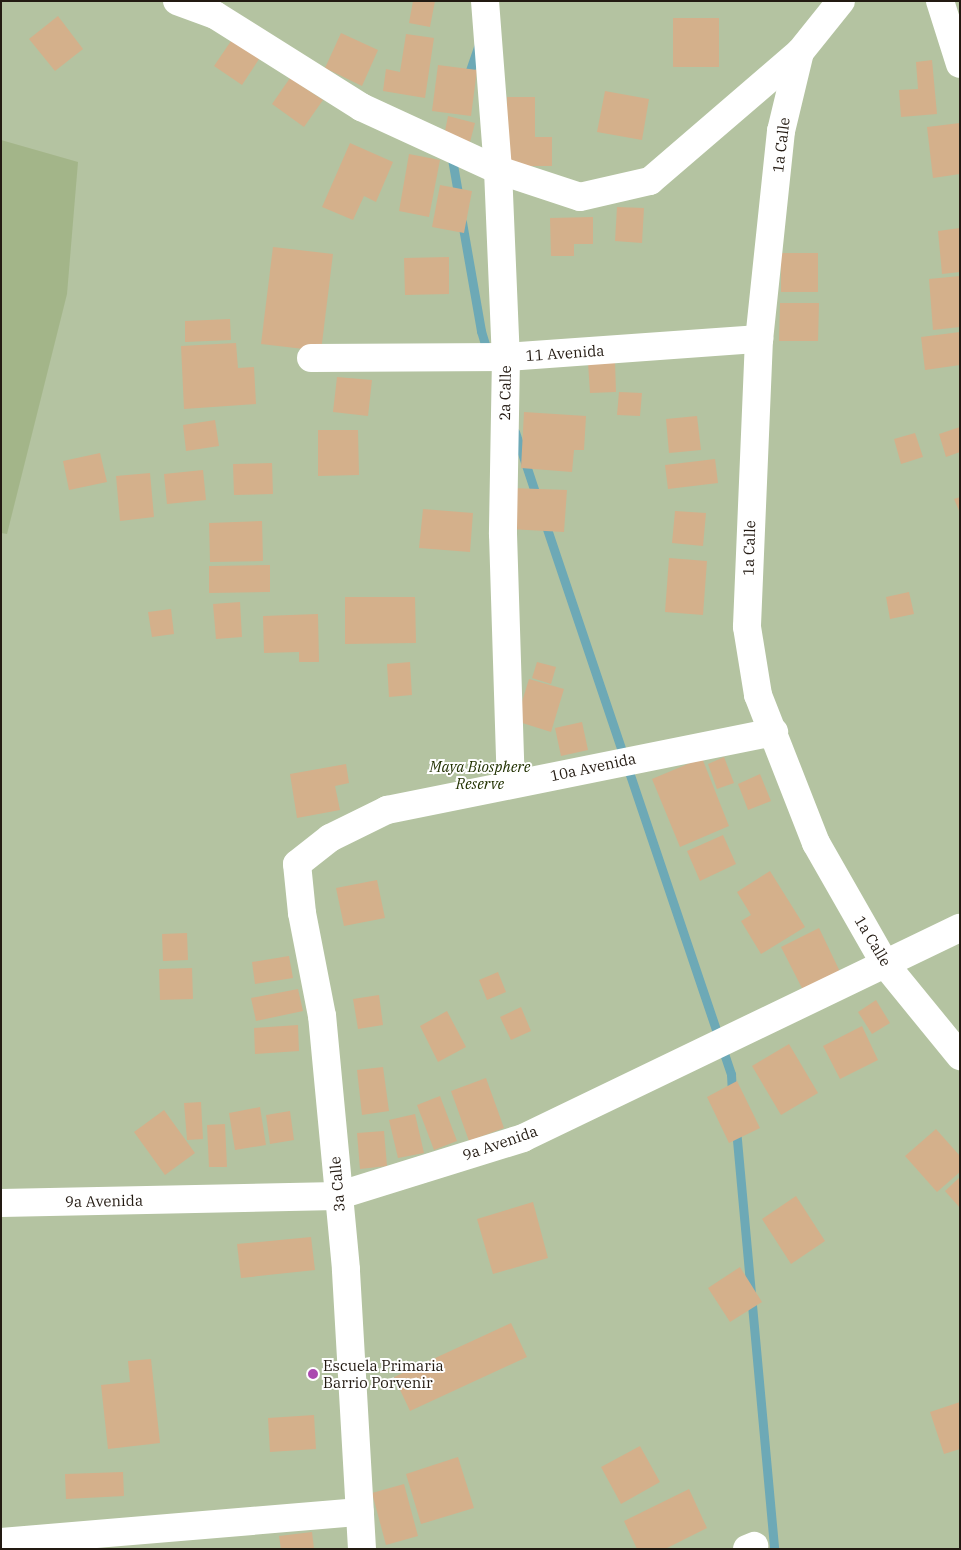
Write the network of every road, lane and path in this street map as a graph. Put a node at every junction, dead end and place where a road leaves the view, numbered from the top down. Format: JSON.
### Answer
{"nodes":[{"id":1,"x":177,"y":1,"type":"edge"},
{"id":2,"x":485,"y":1,"type":"edge"},
{"id":3,"x":841,"y":1,"type":"edge"},
{"id":4,"x":940,"y":1,"type":"edge"},
{"id":5,"x":800,"y":52,"type":"junction"},
{"id":6,"x":960,"y":64,"type":"edge"},
{"id":7,"x":498,"y":170,"type":"junction"},
{"id":8,"x":759,"y":339,"type":"junction"},
{"id":9,"x":506,"y":357,"type":"junction"},
{"id":10,"x":311,"y":358,"type":"dead end"},
{"id":11,"x":774,"y":732,"type":"junction"},
{"id":12,"x":511,"y":784,"type":"junction"},
{"id":13,"x":330,"y":838,"type":"joint"},
{"id":14,"x":960,"y":928,"type":"edge"},
{"id":15,"x":885,"y":964,"type":"junction"},
{"id":16,"x":960,"y":1056,"type":"edge"},
{"id":17,"x":337,"y":1196,"type":"junction"},
{"id":18,"x":1,"y":1203,"type":"edge"},
{"id":19,"x":360,"y":1512,"type":"junction"},
{"id":20,"x":1,"y":1542,"type":"edge"},
{"id":21,"x":70,"y":1542,"type":"edge"},
{"id":22,"x":362,"y":1549,"type":"edge"}],
"edges":[{"from":1,"to":7,"type":"street"},
{"from":2,"to":7,"type":"street","name":"2a Calle"},
{"from":3,"to":5,"type":"street","name":"1a Calle"},
{"from":4,"to":6,"type":"street"},
{"from":5,"to":7,"type":"street"},
{"from":5,"to":8,"type":"street","name":"1a Calle"},
{"from":7,"to":9,"type":"street","name":"2a Calle"},
{"from":8,"to":9,"type":"street","name":"11 Avenida"},
{"from":8,"to":11,"type":"street","name":"1a Calle"},
{"from":9,"to":10,"type":"street","name":"11 Avenida"},
{"from":9,"to":12,"type":"street","name":"2a Calle"},
{"from":11,"to":12,"type":"street","name":"10a Avenida"},
{"from":11,"to":15,"type":"street","name":"1a Calle"},
{"from":12,"to":13,"type":"street","name":"10a Avenida"},
{"from":13,"to":17,"type":"street","name":"3a Calle"},
{"from":14,"to":15,"type":"street","name":"9a Avenida"},
{"from":15,"to":16,"type":"street","name":"1a Calle"},
{"from":15,"to":17,"type":"street","name":"9a Avenida"},
{"from":17,"to":18,"type":"street","name":"9a Avenida"},
{"from":17,"to":19,"type":"street","name":"3a Calle"},
{"from":19,"to":21,"type":"street"},
{"from":19,"to":22,"type":"street","name":"3a Calle"},
{"from":20,"to":21,"type":"street"}]}
